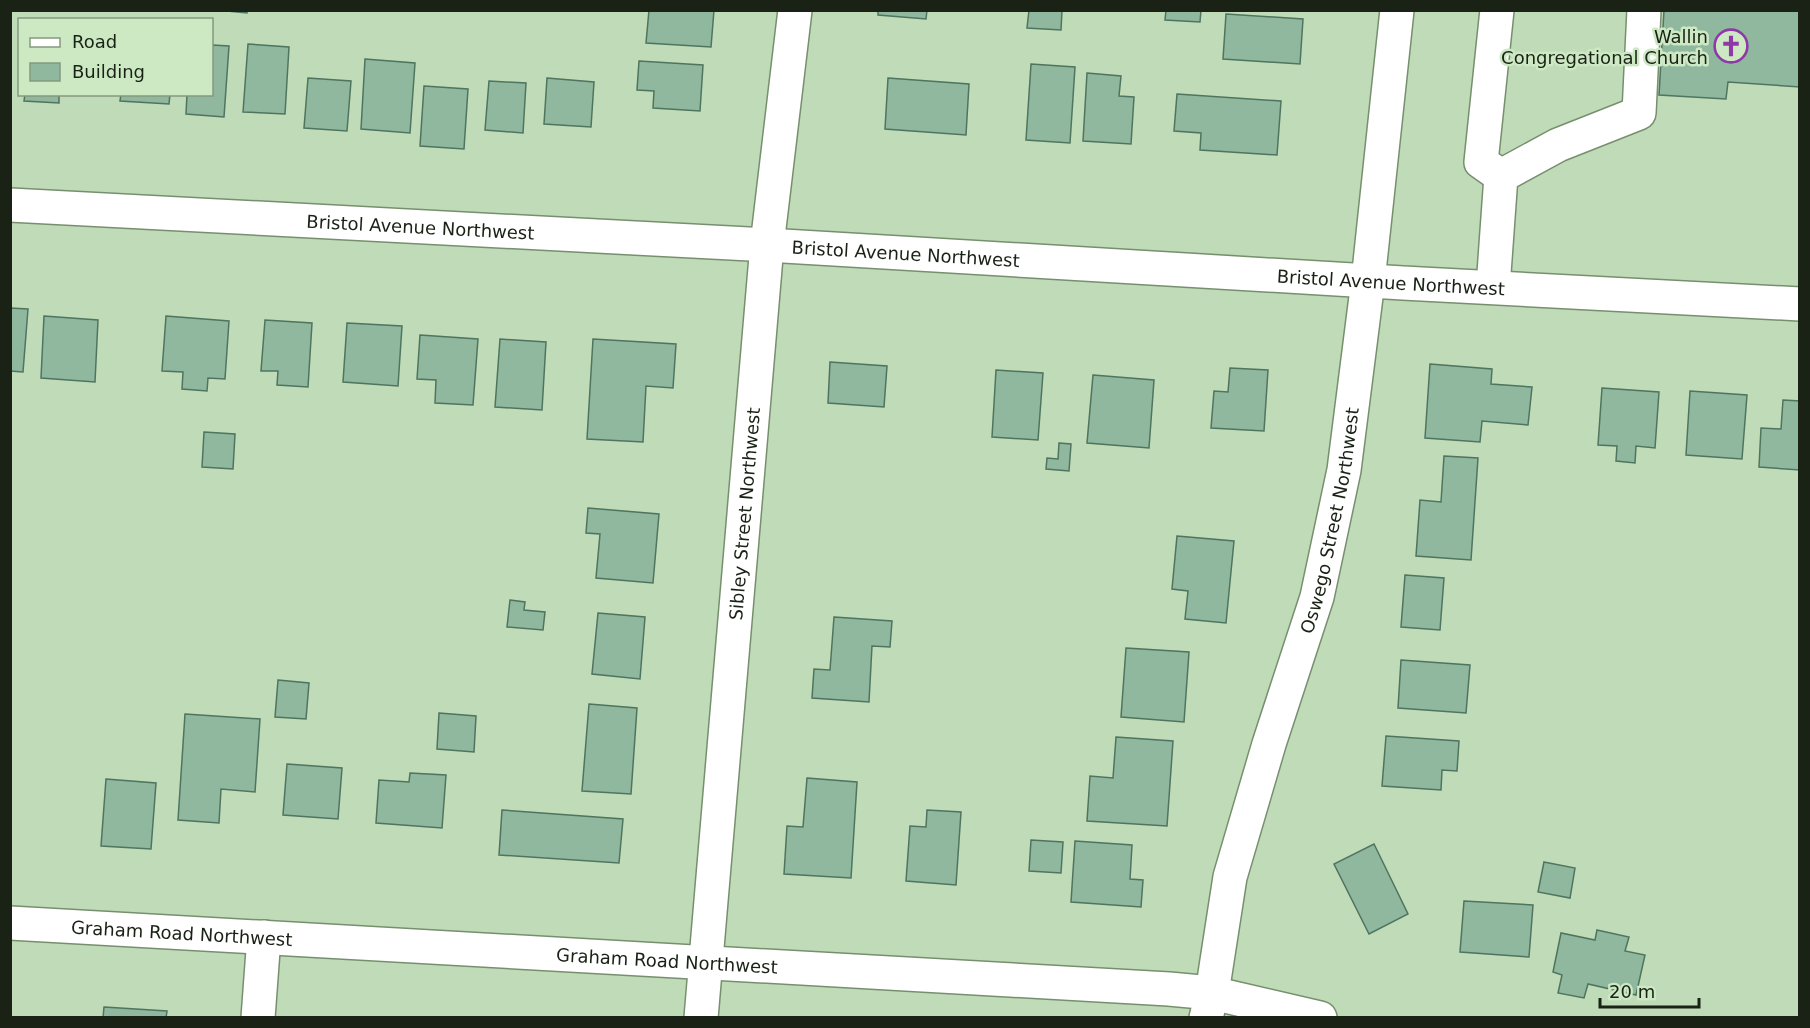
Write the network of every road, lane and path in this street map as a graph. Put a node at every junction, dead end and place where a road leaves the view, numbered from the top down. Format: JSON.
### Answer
{"nodes":[{"id":1,"x":795,"y":10,"type":"edge"},
{"id":2,"x":1396,"y":10,"type":"edge"},
{"id":3,"x":1497,"y":10,"type":"edge"},
{"id":4,"x":1644,"y":10,"type":"edge"},
{"id":5,"x":1501,"y":176,"type":"junction"},
{"id":6,"x":10,"y":205,"type":"edge"},
{"id":7,"x":767,"y":245,"type":"junction"},
{"id":8,"x":1368,"y":281,"type":"junction"},
{"id":9,"x":1493,"y":287,"type":"junction"},
{"id":10,"x":1800,"y":304,"type":"edge"},
{"id":11,"x":10,"y":923,"type":"edge"},
{"id":12,"x":264,"y":937,"type":"junction"},
{"id":13,"x":705,"y":961,"type":"junction"},
{"id":14,"x":1209,"y":1005,"type":"edge"},
{"id":15,"x":258,"y":1017,"type":"edge"},
{"id":16,"x":701,"y":1017,"type":"edge"},
{"id":17,"x":1320,"y":1017,"type":"edge"}],
"edges":[{"from":1,"to":7,"type":"street","name":"Sibley Street Northwest"},
{"from":2,"to":8,"type":"street","name":"Oswego Street Northwest"},
{"from":3,"to":5,"type":"street"},
{"from":4,"to":5,"type":"street"},
{"from":5,"to":9,"type":"street"},
{"from":6,"to":7,"type":"street","name":"Bristol Avenue Northwest"},
{"from":7,"to":8,"type":"street","name":"Bristol Avenue Northwest"},
{"from":7,"to":13,"type":"street","name":"Sibley Street Northwest"},
{"from":8,"to":9,"type":"street","name":"Bristol Avenue Northwest"},
{"from":8,"to":14,"type":"street","name":"Oswego Street Northwest"},
{"from":9,"to":10,"type":"street","name":"Bristol Avenue Northwest"},
{"from":11,"to":12,"type":"street","name":"Graham Road Northwest"},
{"from":12,"to":13,"type":"street","name":"Graham Road Northwest"},
{"from":12,"to":15,"type":"street"},
{"from":13,"to":14,"type":"street","name":"Graham Road Northwest"},
{"from":13,"to":16,"type":"street","name":"Sibley Street Northwest"},
{"from":14,"to":17,"type":"street","name":"Graham Road Northwest"}]}
